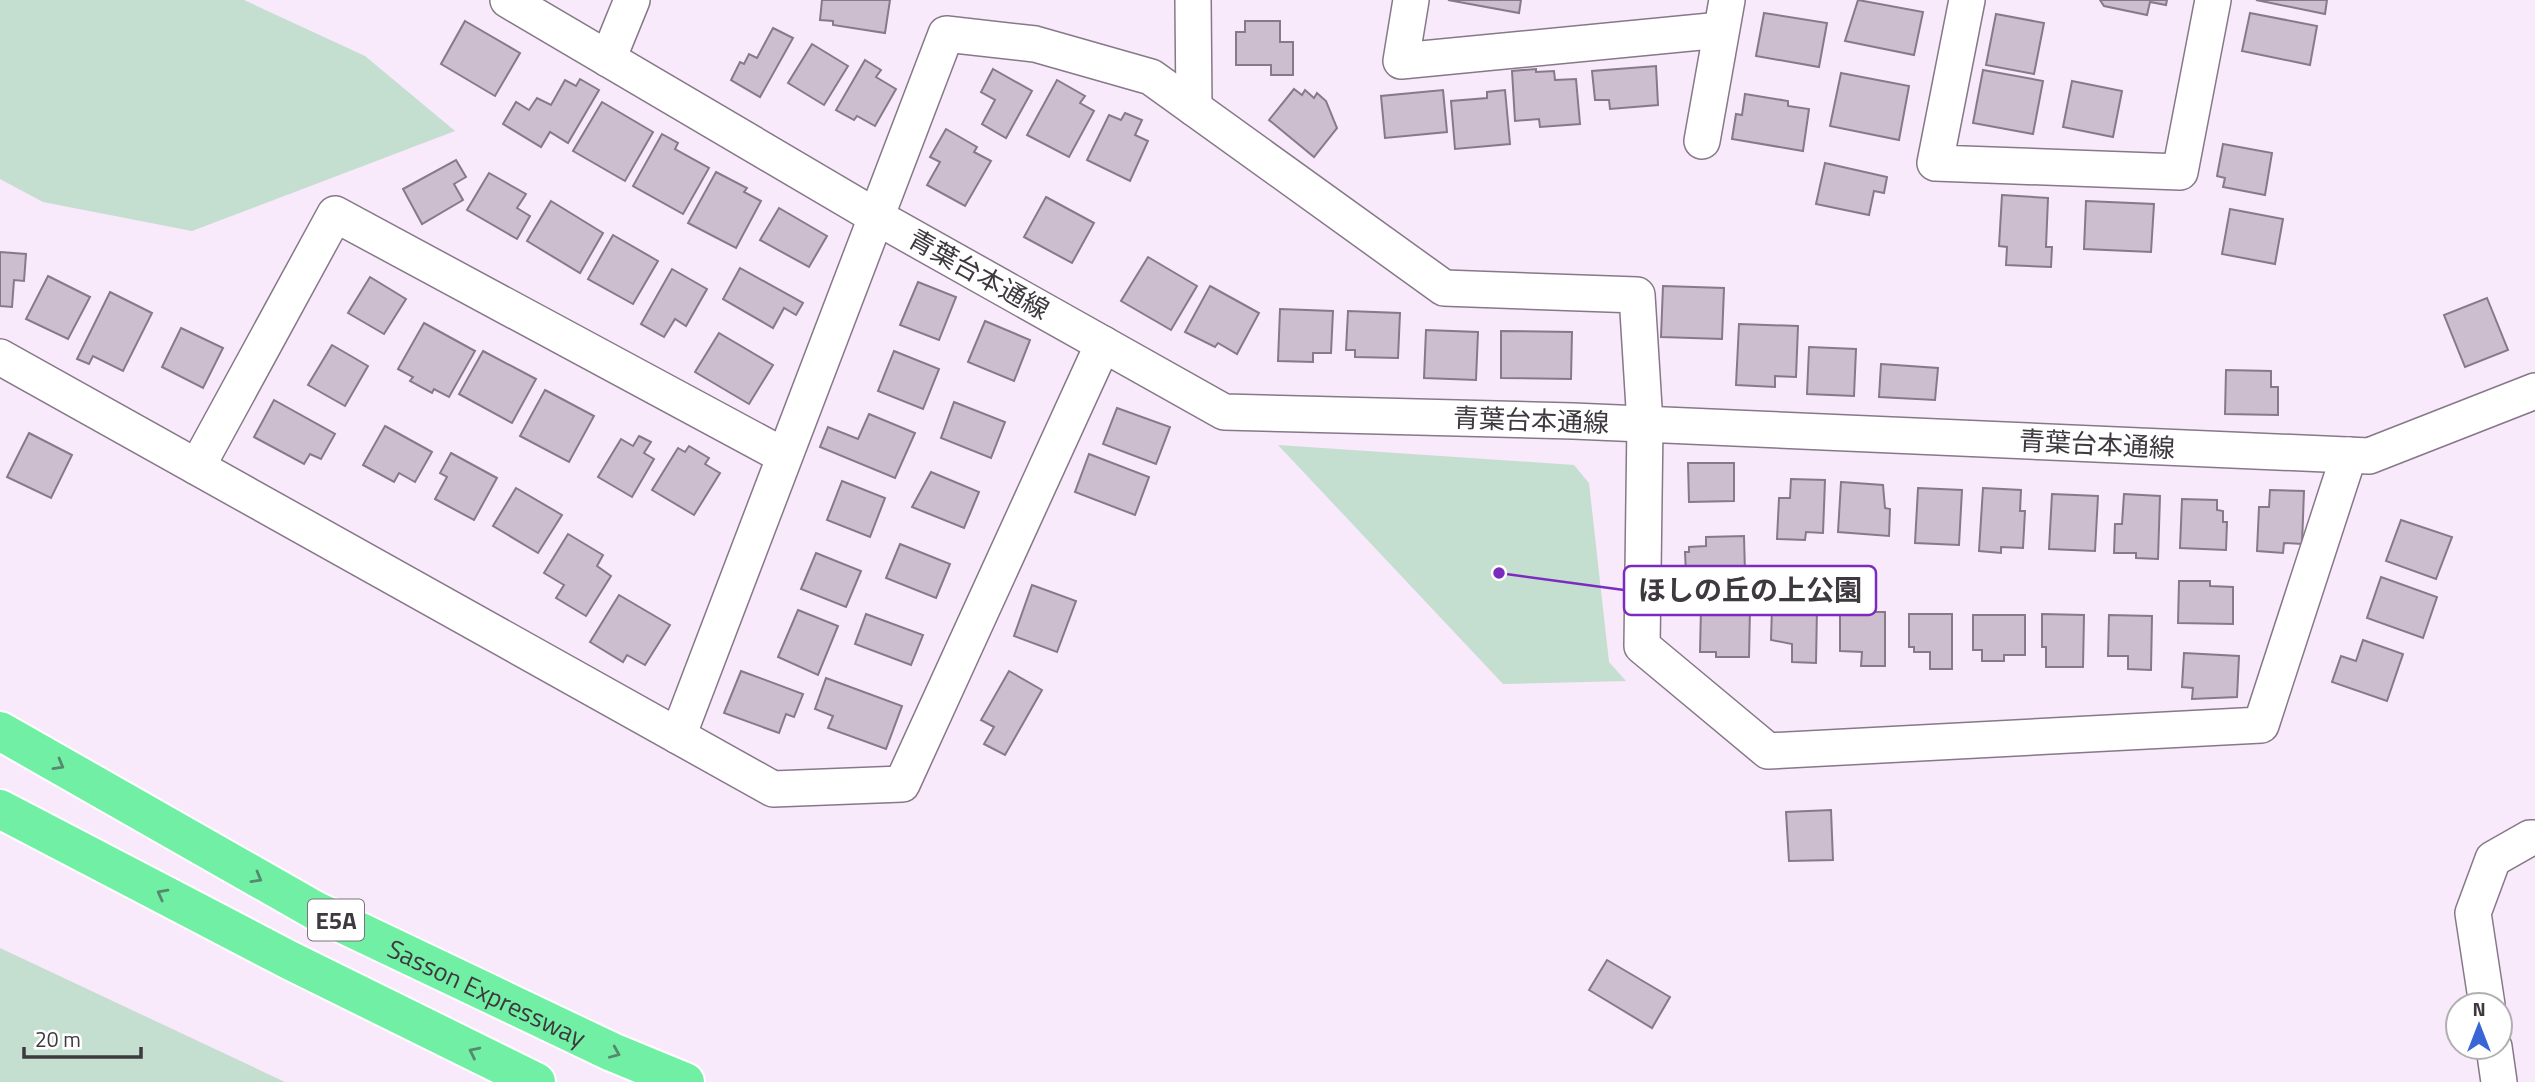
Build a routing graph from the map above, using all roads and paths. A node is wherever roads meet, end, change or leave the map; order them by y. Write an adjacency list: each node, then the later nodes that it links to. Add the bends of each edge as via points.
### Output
1 (508, 0): 8 (street, 青葉台本通線)
2 (632, 0): 8 (street)
3 (1193, 0): 9 (street)
4 (1411, 0): 7 (street, via 1401,61)
5 (1967, 0): 6 (street, via 1935,163 2180,172)
6 (2213, 0)
7 (1724, 15): 10 (street)
8 (608, 59): 11 (street, 青葉台本通線)
9 (1194, 108): 11 (street, via 1151,77 1035,44 946,34); 15 (street, via 1444,288 1637,295)
10 (1702, 141)
11 (875, 216): 12 (street, 青葉台本通線); 17 (street)
12 (1103, 344): 15 (street, 青葉台本通線, via 1224,412); 20 (street, via 902,784 774,789)
13 (0, 358): 18 (street)
14 (2535, 391): 16 (street, 青葉台本通線, via 2369,456)
15 (1645, 424): 16 (street, 青葉台本通線); 16 (street, via 1642,646 1768,751 2261,725)
16 (2349, 455)
17 (784, 456): 18 (street, via 335,214); 20 (street)
18 (197, 467): 20 (street)
19 (0, 731): 26 (highway, Sasson Expressway / E5A, one-way to 26, via 316,911)
20 (678, 736)
21 (0, 809): 25 (highway, E5A, one-way to 21)
22 (2535, 838): 23 (street, via 2493,859 2473,912)
23 (2485, 991)
24 (2496, 1061): 27 (street)
25 (536, 1082)
26 (685, 1082)
27 (2499, 1082)

